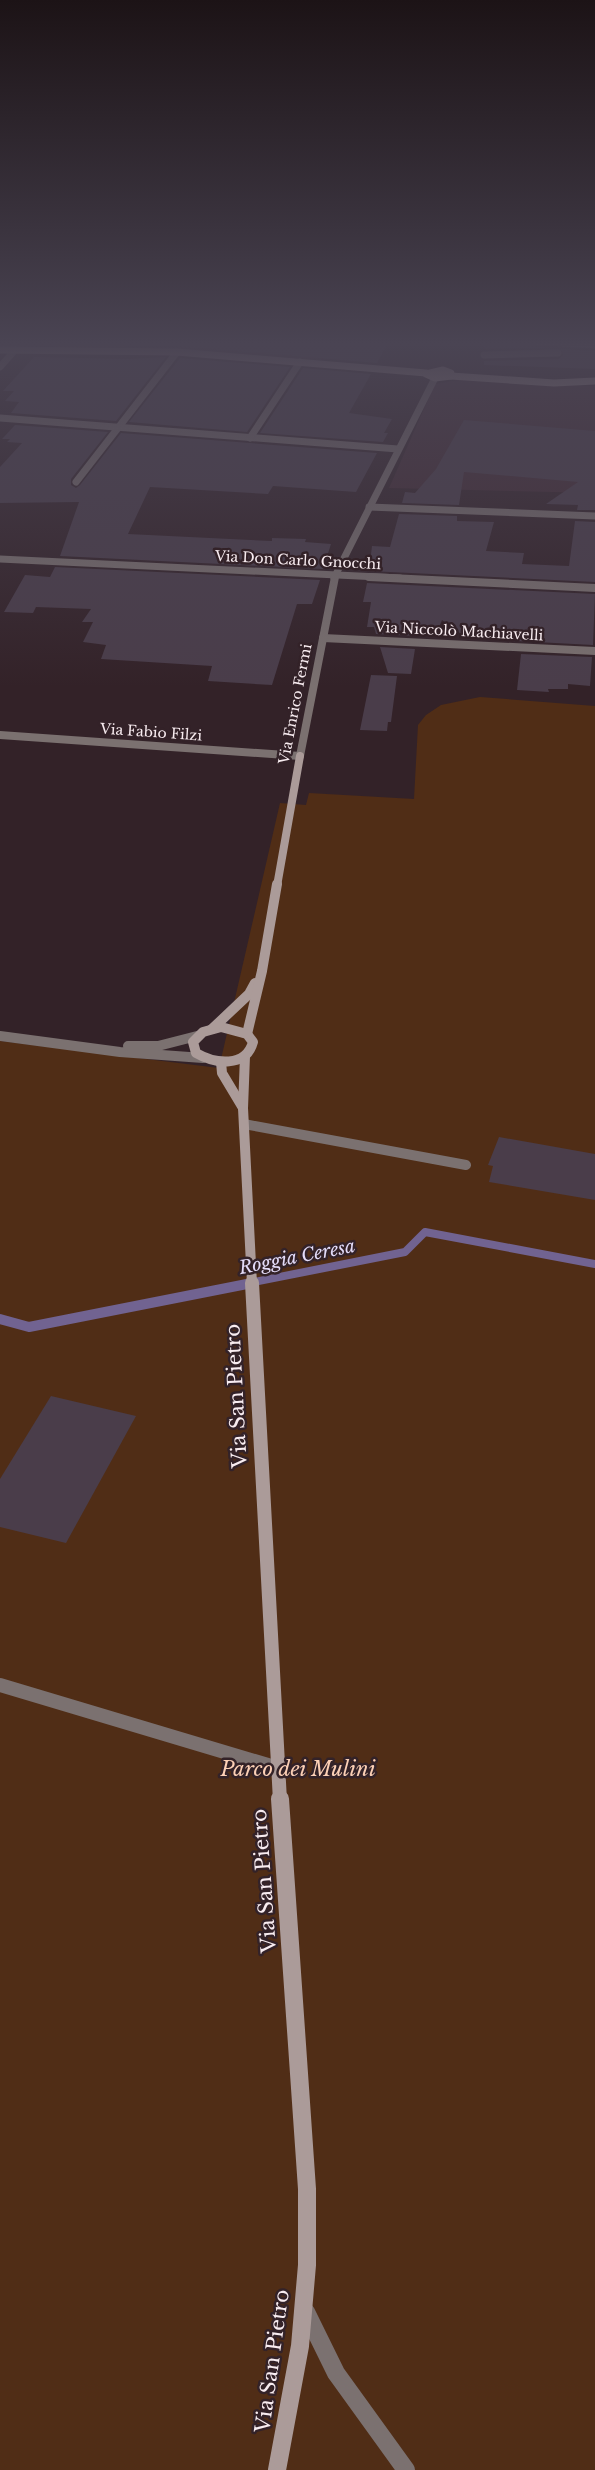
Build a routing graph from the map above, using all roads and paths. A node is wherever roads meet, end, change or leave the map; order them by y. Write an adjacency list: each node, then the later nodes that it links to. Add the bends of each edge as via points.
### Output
1 (96, 456): 3 (street)
2 (394, 456): 4 (street, Via Enrico Fermi)
3 (76, 482)
4 (369, 507): 5 (street); 7 (street, Via Enrico Fermi)
5 (595, 516)
6 (0, 559): 7 (street, Via Don Carlo Gnocchi)
7 (335, 575): 8 (street, Via Don Carlo Gnocchi); 9 (street, Via Enrico Fermi)
8 (595, 588)
9 (323, 638): 10 (street, Via Niccolò Machiavelli); 12 (street, Via Enrico Fermi)
10 (595, 651)
11 (0, 735): 12 (street, Via Fabio Filzi)
12 (300, 756): 13 (street, Via Enrico Fermi)
13 (262, 971): 14 (street, via 249,994); 15 (street, Via Enrico Fermi)
14 (212, 1029): 15 (street, via 231,1028); 17 (street)
15 (247, 1034): 19 (street, Via Enrico Fermi, via 253,1042)
16 (0, 1036): 18 (street)
17 (197, 1036): 18 (street, via 158,1046); 20 (street, via 193,1048)
18 (34, 1040): 20 (street)
19 (245, 1056): 21 (street); 22 (street, Via San Pietro)
20 (203, 1058): 21 (street)
21 (221, 1062): 22 (street, Via San Pietro, via 222,1072)
22 (243, 1108): 23 (street, Via San Pietro)
23 (244, 1124): 24 (street); 26 (street, Via San Pietro)
24 (466, 1164)
25 (0, 1685): 26 (street)
26 (278, 1767): 27 (street, Via San Pietro, via 308,2189)
27 (304, 2305): 28 (street, Via San Pietro, via 294,2387); 29 (street, via 312,2330 331,2361)
28 (277, 2470)
29 (406, 2470)

